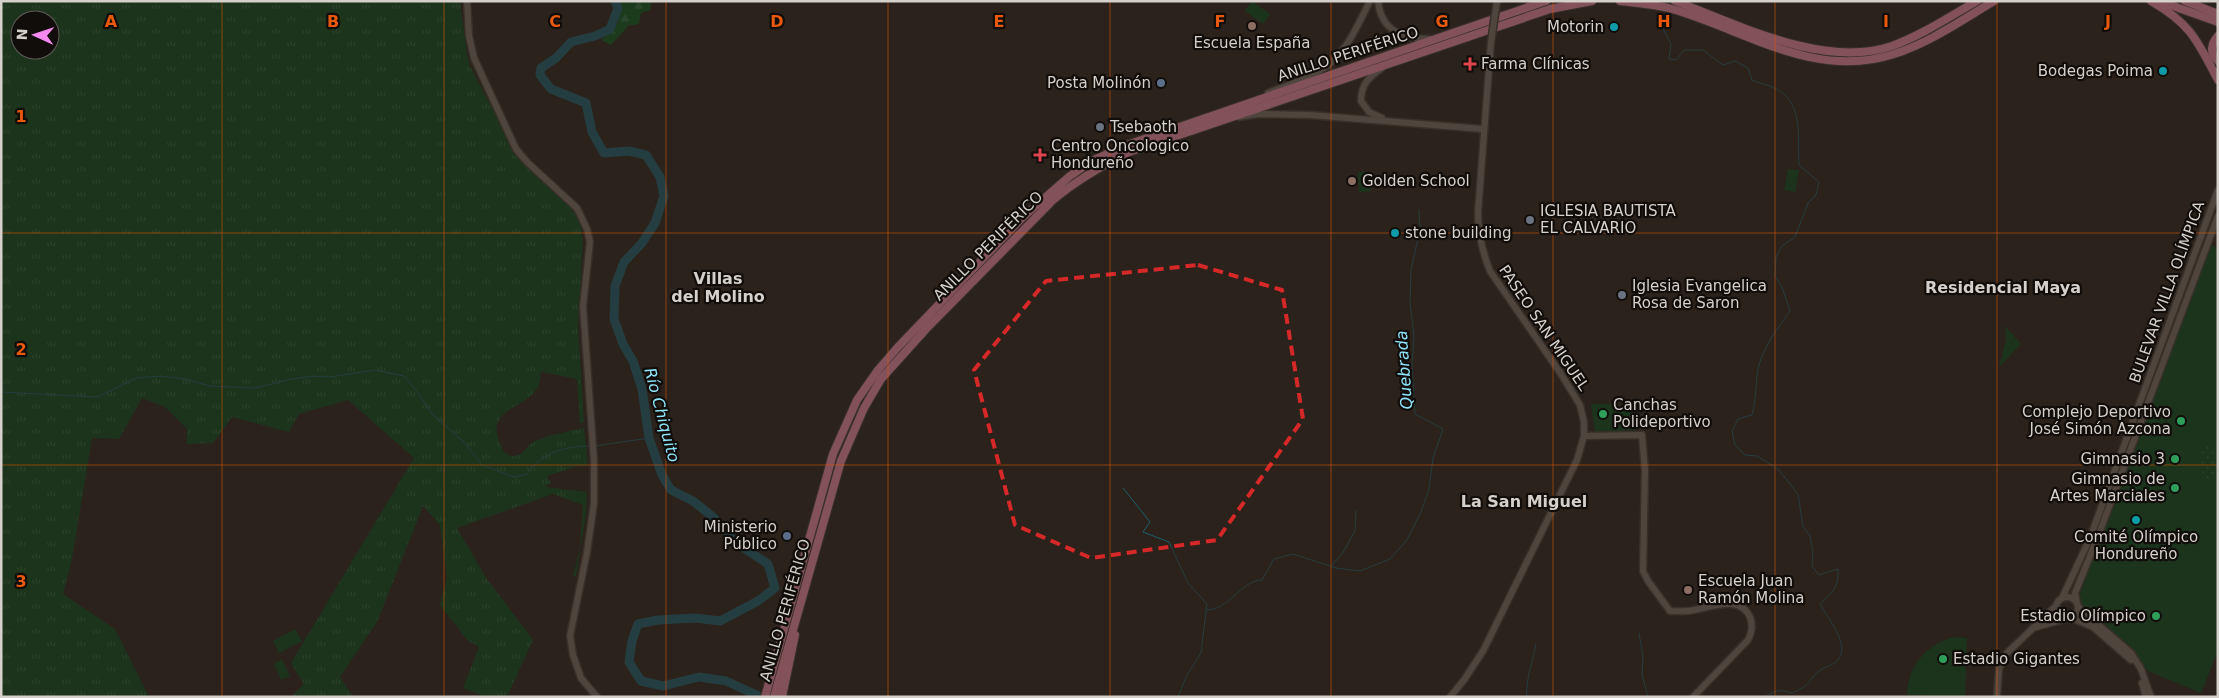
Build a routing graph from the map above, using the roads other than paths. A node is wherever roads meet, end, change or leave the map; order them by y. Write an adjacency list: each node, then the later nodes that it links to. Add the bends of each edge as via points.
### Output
1 (467, 1): 36 (main road, via 474,58 516,149 578,208 590,242 584,306 594,454 593,514 570,636 581,678)
2 (1370, 1): 21 (main road, via 1348,43 1322,70)
3 (1378, 1): 17 (main road, via 1384,22 1395,33 1416,39)
4 (1497, 1): 24 (main road, PASEO SAN MIGUEL, bridge)
5 (1546, 1): 17 (highway, ANILLO PERIFÉRICO)
6 (1592, 1): 19 (highway, ANILLO PERIFÉRICO, via 1550,9)
7 (1620, 1): 10 (highway, via 1672,10 1791,53 1837,61 1892,55)
8 (1675, 1): 9 (highway, via 1791,44 1837,52 1866,51 1912,38)
9 (1977, 1)
10 (1994, 1)
11 (2151, 1): 20 (highway, via 2187,26)
12 (2159, 1): 15 (highway)
13 (2185, 1): 14 (highway)
14 (2218, 14)
15 (2218, 22)
16 (2218, 36): 18 (highway, via 2211,48)
17 (1436, 39): 21 (highway, ANILLO PERIFÉRICO)
18 (2218, 61)
19 (1385, 66): 22 (highway, ANILLO PERIFÉRICO); 23 (main road, via 1366,80 1361,101 1369,112)
20 (2218, 80)
21 (1246, 103): 37 (highway, ANILLO PERIFÉRICO, via 1127,145 1092,161 1070,176 1023,217 878,370 857,400 833,454)
22 (1228, 118): 23 (main road, via 1258,114 1310,115); 35 (highway, ANILLO PERIFÉRICO, via 1129,152 1075,181 979,273 881,379 864,408 841,461 796,618)
23 (1396, 122): 24 (main road)
24 (1483, 129): 27 (main road, PASEO SAN MIGUEL, via 1478,226 1483,254 1490,271 1580,405)
25 (2218, 190): 29 (main road, BULEVAR VILLA OLÍMPICA, via 2090,538)
26 (2218, 216): 28 (main road, BULEVAR VILLA OLÍMPICA)
27 (1584, 436): 39 (main road, PASEO SAN MIGUEL, via 1577,460 1483,651); 40 (main road, via 1642,434 1645,471 1643,571 1670,611 1727,603 1745,610 1752,622 1748,640)
28 (2077, 588): 30 (main road, BULEVAR VILLA OLÍMPICA, via 2075,597); 33 (main road, via 2080,604)
29 (2062, 598): 30 (main road, via 2070,597); 31 (main road)
30 (2078, 605): 32 (main road, via 2077,614); 33 (main road)
31 (2056, 606): 32 (main road, via 2057,613); 34 (main road)
32 (2068, 619): 34 (main road); 42 (main road, via 2093,627 2128,656 2137,670)
33 (2092, 619): 43 (main road, via 2132,653)
34 (2035, 627): 41 (main road, via 2001,662)
35 (781, 692): 38 (highway, ANILLO PERIFÉRICO)
36 (597, 697)
37 (765, 697)
38 (774, 697)
39 (1450, 697)
40 (1693, 697)
41 (1997, 697)
42 (2146, 697)
43 (2151, 697)

